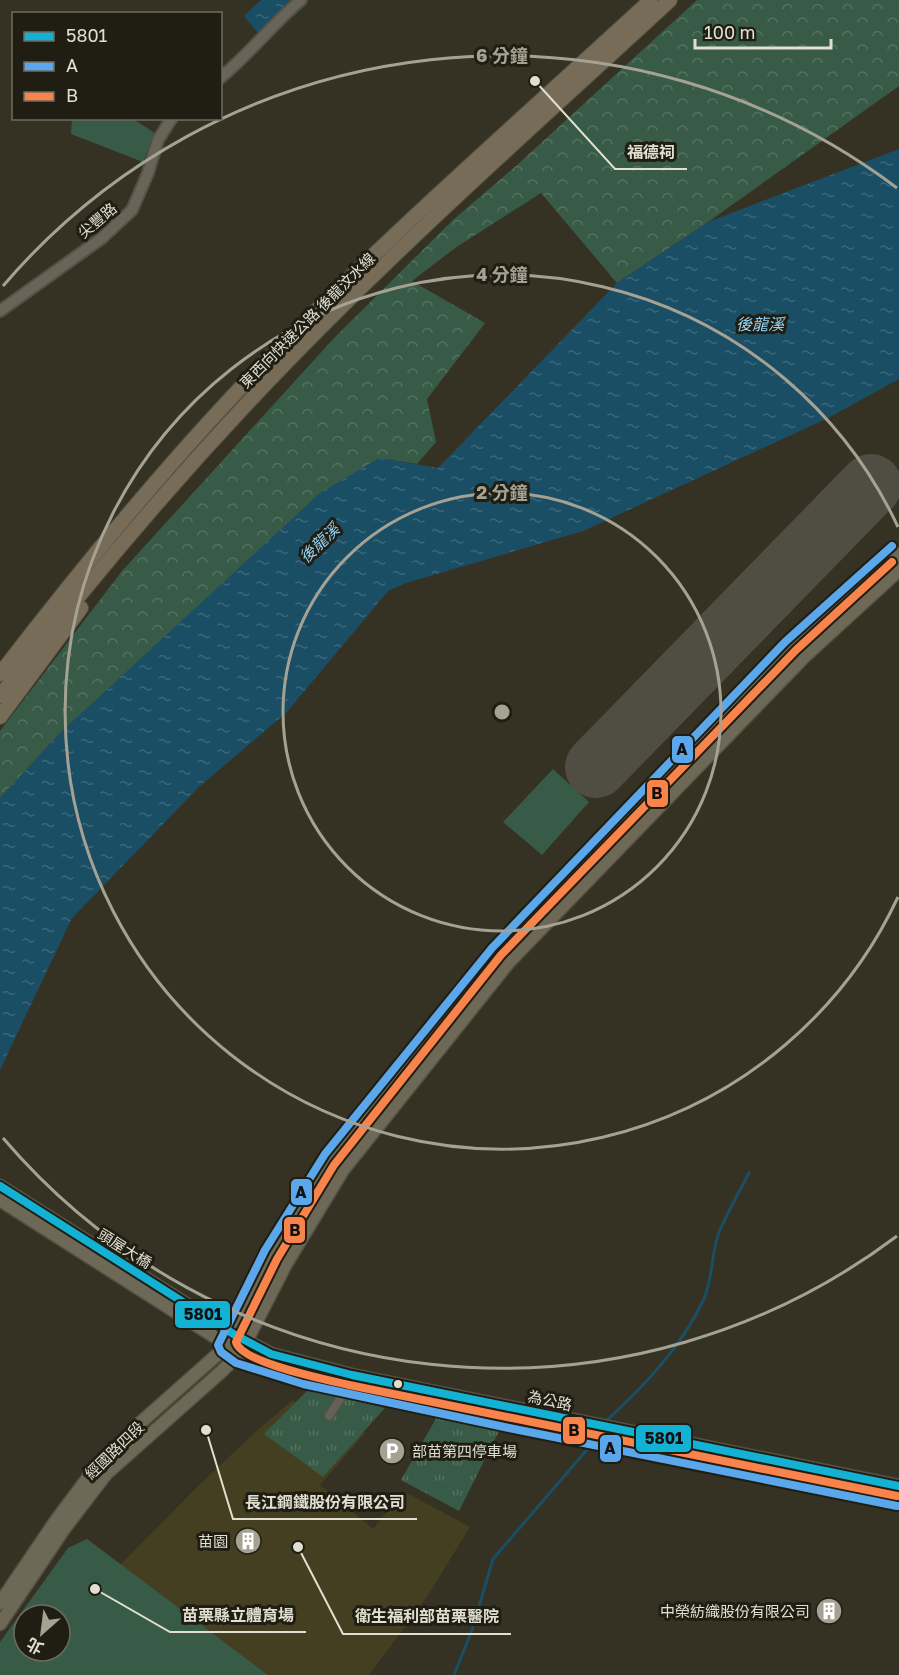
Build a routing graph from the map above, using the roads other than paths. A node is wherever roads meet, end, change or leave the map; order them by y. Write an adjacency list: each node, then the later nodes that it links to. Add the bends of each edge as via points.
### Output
1 (301, 0): 4 (street)
2 (651, 0): 10 (highway, 東西向快速公路 後龍汶水線, via 347,281 230,399)
3 (670, 0): 7 (highway, 東西向快速公路 後龍汶水線, via 358,291 242,409)
4 (222, 76)
5 (171, 120): 6 (street, 尖豐路, via 158,140 132,210 102,238)
6 (0, 311)
7 (133, 531): 13 (highway, 東西向快速公路 後龍汶水線); 14 (highway, via 109,570)
8 (899, 554): 18 (main road, via 793,649 500,955 334,1160 274,1255)
9 (899, 570): 19 (main road, 經國路四段, via 804,657 509,962 344,1170 286,1264)
10 (64, 591): 11 (highway, via 38,616); 12 (highway, 東西向快速公路 後龍汶水線)
11 (0, 664)
12 (0, 674)
13 (0, 696)
14 (0, 717)
15 (0, 1186): 17 (main road, 頭屋大橋)
16 (0, 1200): 17 (main road, 頭屋大橋)
17 (196, 1317): 18 (main road, 頭屋大橋)
18 (232, 1340): 19 (main road, 為公路); 24 (main road, 經國路四段, via 103,1460)
19 (243, 1348): 20 (main road, 為公路, via 305,1374); 24 (main road, 經國路四段, via 106,1474)
20 (351, 1380): 21 (street); 22 (main road, 為公路); 23 (main road, 為公路)
21 (329, 1416)
22 (899, 1486)
23 (899, 1496)
24 (59, 1526): 25 (main road, 經國路四段); 26 (main road, 經國路四段)
25 (0, 1604)
26 (0, 1624)

